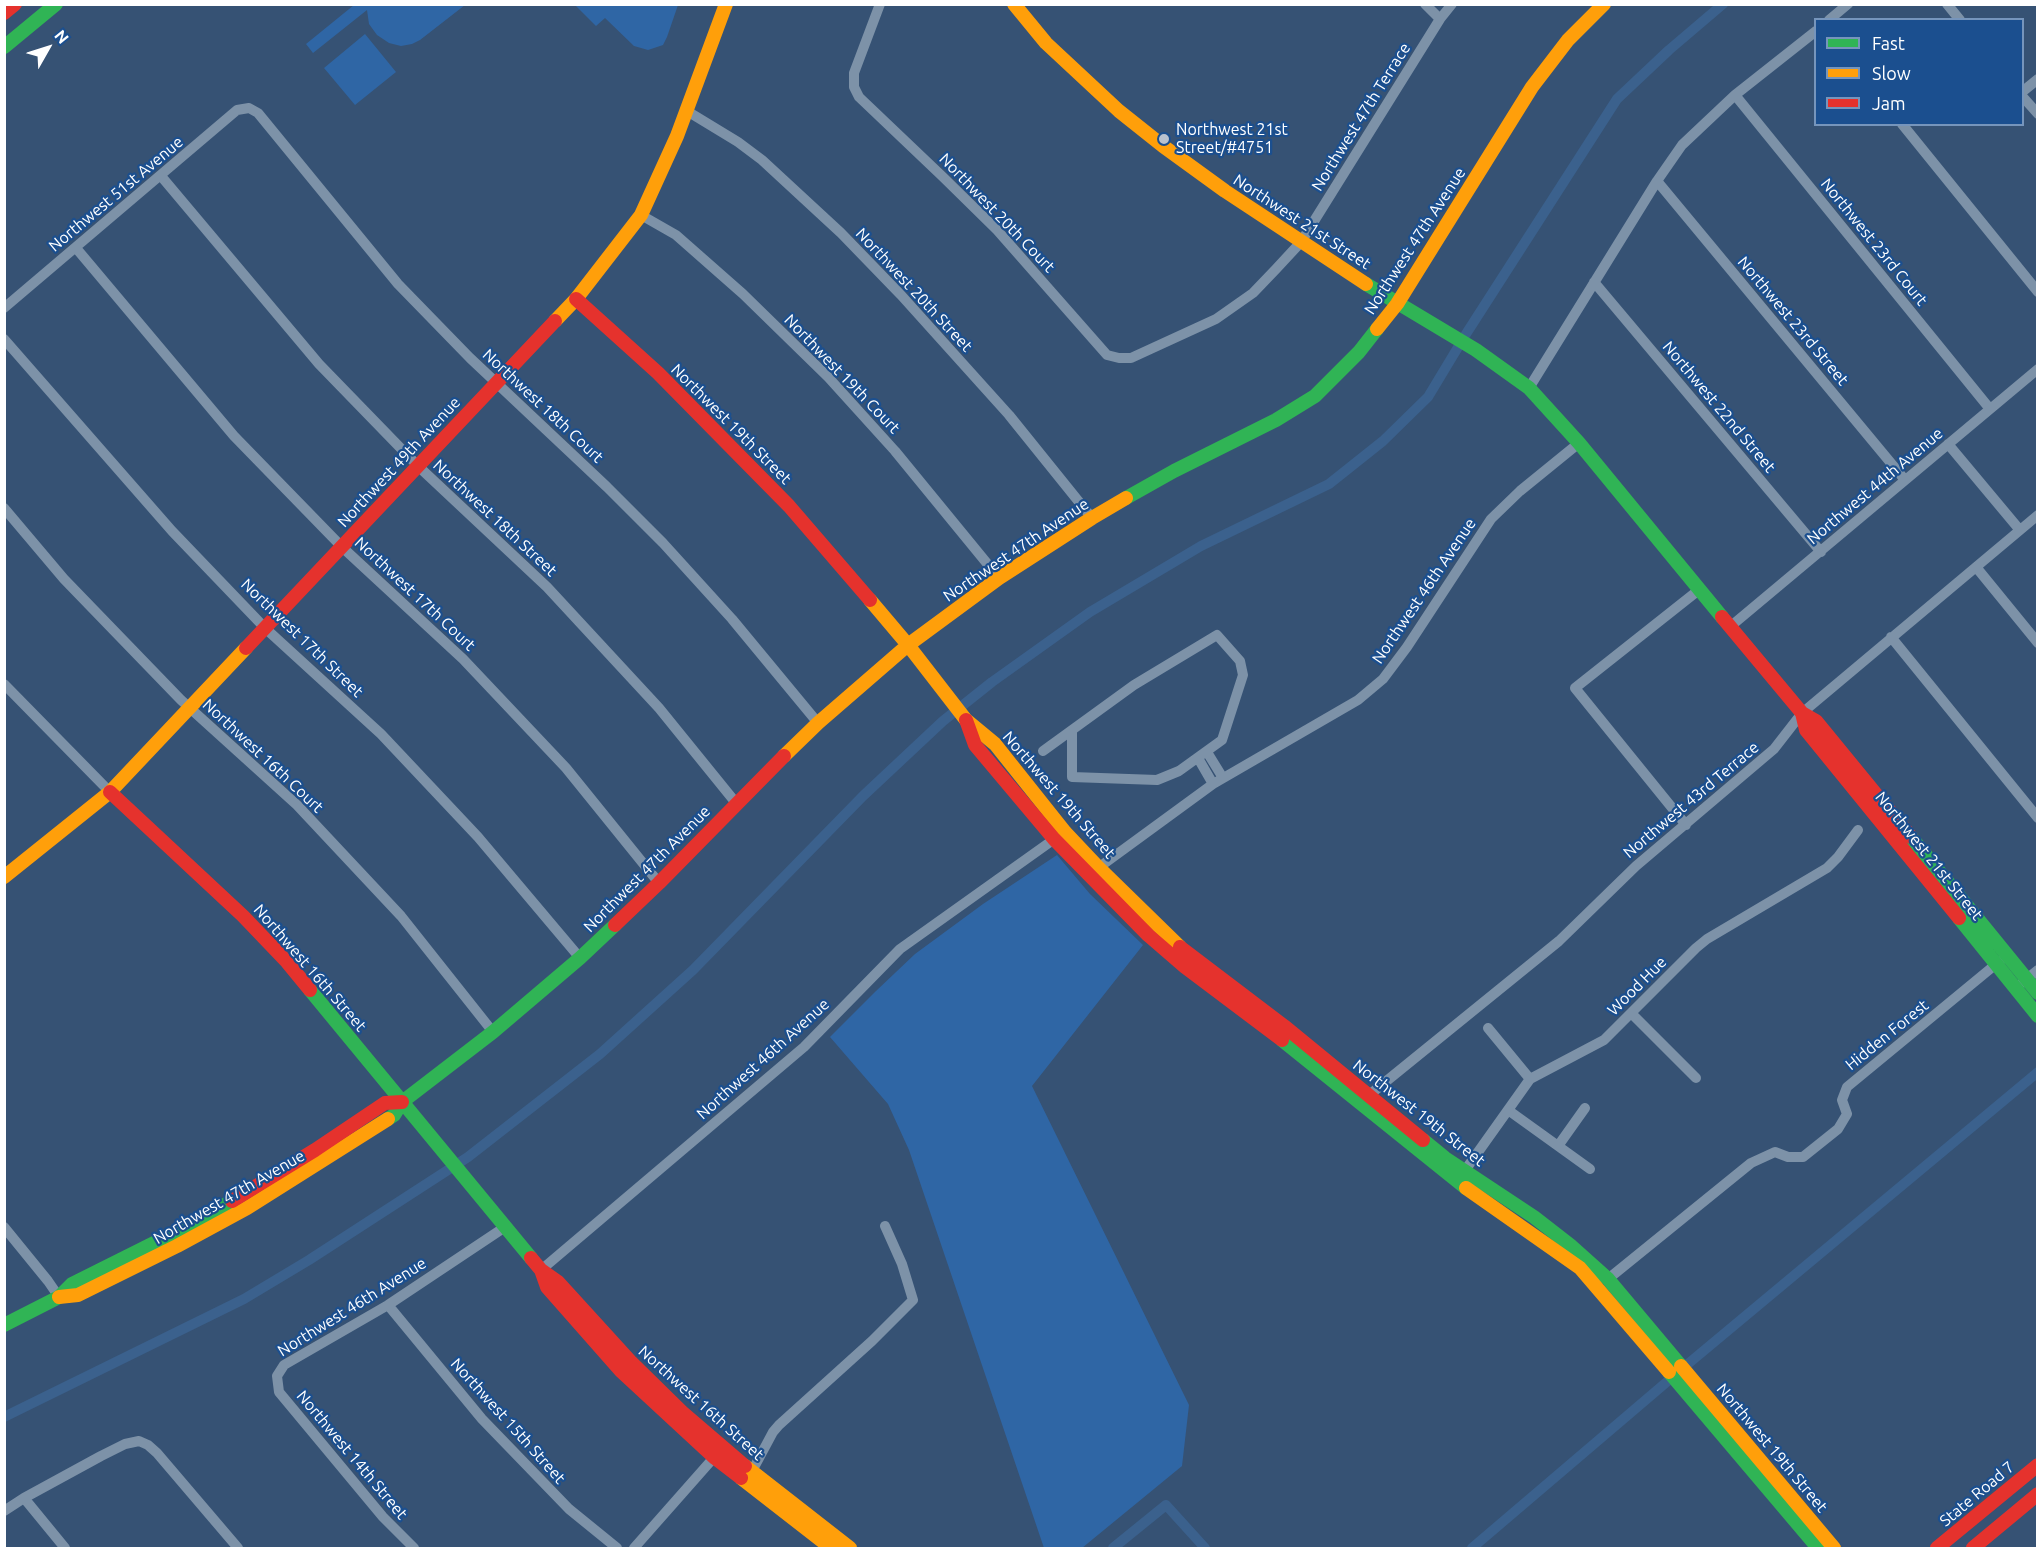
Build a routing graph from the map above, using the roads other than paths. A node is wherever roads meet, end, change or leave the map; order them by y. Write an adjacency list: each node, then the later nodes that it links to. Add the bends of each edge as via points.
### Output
1 (15, 4): 11 (main road)
2 (56, 4): 16 (main road)
3 (726, 4): 22 (main road, Northwest 49th Avenue)
4 (880, 4): 36 (street, Northwest 20th Court, via 854,73 859,97 997,230 1107,355)
5 (1014, 4): 28 (main road, Northwest 21st Street, via 1046,43 1119,111 1225,191)
6 (1425, 4): 14 (street)
7 (1452, 4): 14 (street, Northwest 47th Terrace)
8 (1604, 4): 33 (main road, Northwest 47th Avenue, via 1568,40 1532,87)
9 (1848, 4): 12 (street)
10 (1947, 4): 13 (street)
11 (4, 13)
12 (1831, 18)
13 (1958, 18)
14 (1440, 19): 28 (street, Northwest 47th Terrace)
15 (1814, 31): 19 (street)
16 (4, 47)
17 (2037, 79): 18 (street)
18 (2024, 92)
19 (1736, 95): 26 (street, via 1682,145); 40 (street, Northwest 23rd Court)
20 (2024, 97): 23 (street)
21 (249, 108): 25 (street, Northwest 51st Avenue, via 237,110); 38 (street, Northwest 18th Court, via 258,113 398,284)
22 (687, 111): 27 (main road, Northwest 49th Avenue); 47 (street, Northwest 20th Street, via 754,154 841,233 1009,414)
23 (2037, 114)
24 (1904, 126): 31 (street)
25 (160, 176): 29 (street, Northwest 51st Avenue); 43 (street, Northwest 18th Street, via 319,364)
26 (1657, 181): 30 (street); 44 (street, Northwest 23rd Street)
27 (641, 214): 32 (main road, Northwest 49th Avenue); 52 (street, Northwest 19th Court, via 676,235 828,377 895,451)
28 (1301, 242): 33 (main road, Northwest 21st Street); 36 (street, Northwest 47th Terrace, via 1253,293 1216,319 1131,358)
29 (76, 248): 34 (street, Northwest 51st Avenue); 49 (street, Northwest 17th Court, via 234,436)
30 (1594, 282): 39 (street); 50 (street, Northwest 22nd Street)
31 (2037, 292)
32 (576, 299): 38 (main road, Northwest 49th Avenue); 58 (main road, Northwest 19th Street, via 734,448)
33 (1398, 304): 39 (main road, Northwest 21st Street, via 1476,350); 47 (main road, Northwest 47th Avenue, via 1359,352 1315,396)
34 (4, 308)
35 (4, 339): 55 (street, Northwest 17th Street, via 172,531)
36 (1119, 358)
37 (2037, 369): 40 (street, Northwest 44th Avenue)
38 (496, 383): 43 (main road, Northwest 49th Avenue); 62 (street, Northwest 18th Court, via 663,543)
39 (1529, 388): 41 (main road, Northwest 21st Street)
40 (1990, 409): 42 (street, Northwest 44th Avenue)
41 (1578, 443): 53 (main road, Northwest 21st Street); 66 (street, Northwest 46th Avenue, via 1491,519 1383,679 1358,700)
42 (1948, 444): 44 (street, Northwest 44th Avenue); 48 (street)
43 (418, 466): 49 (main road, Northwest 49th Avenue); 69 (street, Northwest 18th Street, via 548,587 659,708)
44 (1905, 480): 50 (street, Northwest 44th Avenue)
45 (4, 508): 60 (street, Northwest 16th Court, via 64,579)
46 (2037, 514): 48 (street, Northwest 43rd Terrace)
47 (1092, 518): 52 (main road, Northwest 47th Avenue)
48 (2019, 529): 51 (street, Northwest 43rd Terrace)
49 (342, 547): 55 (main road, Northwest 49th Avenue); 76 (street, Northwest 17th Court, via 464,659 566,768)
50 (1821, 552): 54 (street, Northwest 44th Avenue)
51 (1976, 567): 56 (street, Northwest 43rd Terrace); 57 (street)
52 (999, 578): 58 (main road, Northwest 47th Avenue)
53 (1700, 589): 54 (main road, Northwest 21st Street); 71 (street, via 1575,688)
54 (1731, 626): 61 (main road, Northwest 21st Street)
55 (265, 628): 60 (main road, Northwest 49th Avenue); 78 (street, Northwest 17th Street, via 381,734 478,837)
56 (1891, 637): 61 (street, Northwest 43rd Terrace); 70 (street)
57 (2037, 643)
58 (908, 645): 62 (main road, Northwest 47th Avenue); 73 (main road, Northwest 19th Street, via 966,720 995,744)
59 (4, 684): 68 (street, Northwest 16th Street)
60 (188, 708): 68 (main road, Northwest 49th Avenue); 87 (street, Northwest 16th Court, via 297,805 401,916)
61 (1802, 713): 71 (street, Northwest 43rd Terrace, via 1774,749); 77 (main road, Northwest 21st Street, via 1816,721); 79 (main road, Northwest 21st Street, via 1806,730)
62 (818, 723): 69 (main road, Northwest 47th Avenue)
63 (1072, 731): 64 (street); 65 (street, via 1072,777 1157,780); 65 (street, via 1134,685 1217,635 1240,661 1243,675 1222,740)
64 (1042, 751)
65 (1202, 755): 66 (street); 67 (street)
66 (1223, 778): 67 (street, Northwest 46th Avenue)
67 (1213, 784): 74 (street, Northwest 46th Avenue)
68 (110, 792): 75 (main road, Northwest 49th Avenue); 91 (main road, Northwest 16th Street, via 268,941)
69 (736, 803): 76 (main road, Northwest 47th Avenue)
70 (2037, 818)
71 (1686, 825): 90 (street, Northwest 43rd Terrace, via 1636,866 1559,941)
72 (1858, 830): 84 (street, Wood Hue, via 1827,868 1707,939)
73 (1060, 835): 74 (main road, Northwest 19th Street); 100 (street, Northwest 46th Avenue, via 900,949 804,1047)
74 (1094, 871): 90 (main road, Northwest 19th Street, via 1148,935 1284,1026)
75 (5, 875)
76 (659, 883): 78 (main road, Northwest 47th Avenue)
77 (2007, 956): 79 (street, Hidden Forest); 81 (main road, Northwest 21st Street)
78 (580, 958): 87 (main road, Northwest 47th Avenue)
79 (1996, 965): 82 (main road, Northwest 21st Street); 101 (street, Hidden Forest, via 1846,1087 1842,1100 1847,1114 1838,1129 1803,1157 1775,1152 1751,1163)
80 (2037, 970): 81 (street)
81 (2026, 979): 82 (street); 83 (main road, Northwest 21st Street)
82 (2015, 988): 85 (main road, Northwest 21st Street)
83 (2037, 993)
84 (1631, 1012): 88 (street); 89 (street, Wood Hue, via 1604,1040)
85 (2037, 1016)
86 (1488, 1028): 89 (street)
87 (493, 1032): 91 (main road, Northwest 47th Avenue)
88 (1696, 1078)
89 (1530, 1079): 93 (street, Wood Hue)
90 (1364, 1101): 96 (main road, Northwest 19th Street)
91 (402, 1102): 99 (main road, Northwest 16th Street); 102 (main road, Northwest 47th Avenue, via 394,1115 319,1156 247,1208 123,1266 78,1295)
92 (1586, 1108): 94 (street)
93 (1508, 1110): 94 (street); 96 (street, Wood Hue)
94 (1558, 1146): 95 (street)
95 (1590, 1168)
96 (1461, 1177): 101 (main road, Northwest 19th Street, via 1534,1217); 105 (main road, Northwest 19th Street, via 1580,1268)
97 (885, 1226): 110 (street, via 913,1300 779,1425)
98 (4, 1227): 102 (street)
99 (505, 1227): 100 (main road, Northwest 16th Street); 103 (street, Northwest 46th Avenue)
100 (541, 1270): 108 (main road, Northwest 16th Street, via 558,1282)
101 (1608, 1279): 105 (main road, Northwest 19th Street)
102 (58, 1297): 104 (main road, Northwest 47th Avenue)
103 (388, 1305): 106 (street, Northwest 46th Avenue, via 284,1365); 117 (street, Northwest 15th Street, via 482,1419 569,1509)
104 (4, 1324)
105 (1664, 1356): 107 (main road, Northwest 19th Street)
106 (277, 1376): 116 (street, Northwest 14th Street, via 279,1392)
107 (1692, 1388): 121 (main road, Northwest 19th Street); 122 (main road, Northwest 19th Street)
108 (718, 1453): 110 (main road, Northwest 16th Street); 118 (street)
109 (2037, 1465): 123 (main road, State Road 7)
110 (749, 1477): 119 (main road, Northwest 16th Street); 120 (main road, Northwest 16th Street)
111 (2037, 1494): 124 (main road)
112 (24, 1498): 113 (street); 114 (street); 115 (street, via 125,1444 139,1442 157,1453)
113 (4, 1511)
114 (64, 1548)
115 (238, 1548)
116 (414, 1548)
117 (617, 1548)
118 (634, 1548)
119 (831, 1548)
120 (850, 1548)
121 (1818, 1548)
122 (1834, 1548)
123 (1937, 1548)
124 (1973, 1548)

